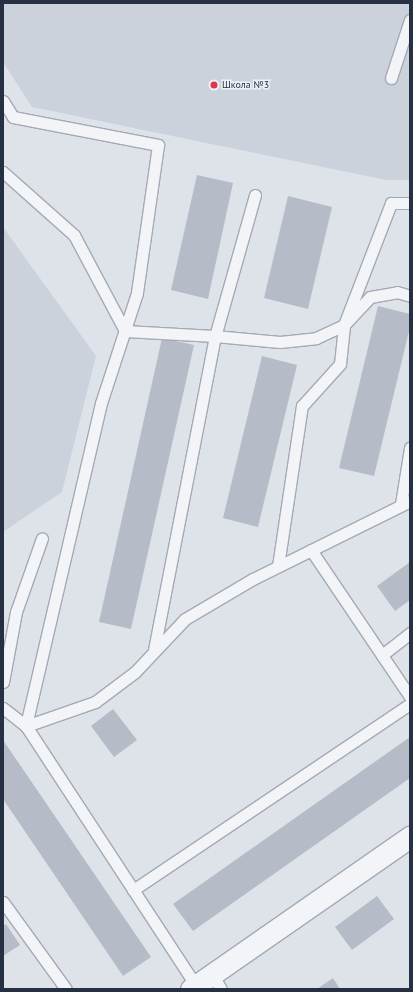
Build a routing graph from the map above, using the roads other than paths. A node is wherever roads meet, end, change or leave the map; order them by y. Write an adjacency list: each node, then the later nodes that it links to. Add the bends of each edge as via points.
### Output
1 (410, 20): 2 (lane)
2 (392, 78)
3 (3, 101): 9 (lane, via 13,117 158,145 137,293)
4 (3, 172): 9 (lane, via 74,235)
5 (255, 195): 10 (lane)
6 (410, 203): 8 (lane, via 391,203)
7 (410, 296): 8 (lane, via 397,292 370,297)
8 (344, 325): 10 (lane, via 316,338 280,342); 15 (lane, via 340,364 302,406)
9 (125, 330): 10 (lane); 23 (lane, via 101,403)
10 (215, 336): 17 (lane)
11 (410, 448): 12 (lane)
12 (406, 503): 14 (lane)
13 (42, 538): 19 (lane, via 16,612)
14 (311, 550): 15 (lane); 18 (lane)
15 (278, 566): 17 (lane, via 185,619)
16 (410, 633): 18 (lane)
17 (154, 648): 23 (lane, via 135,672 95,702)
18 (382, 655): 20 (lane)
19 (3, 682)
20 (410, 697)
21 (410, 704): 25 (lane)
22 (3, 708): 23 (lane)
23 (26, 726): 25 (lane)
24 (410, 837): 27 (street)
25 (133, 890): 27 (lane)
26 (3, 902): 28 (lane)
27 (205, 985)
28 (66, 989)

